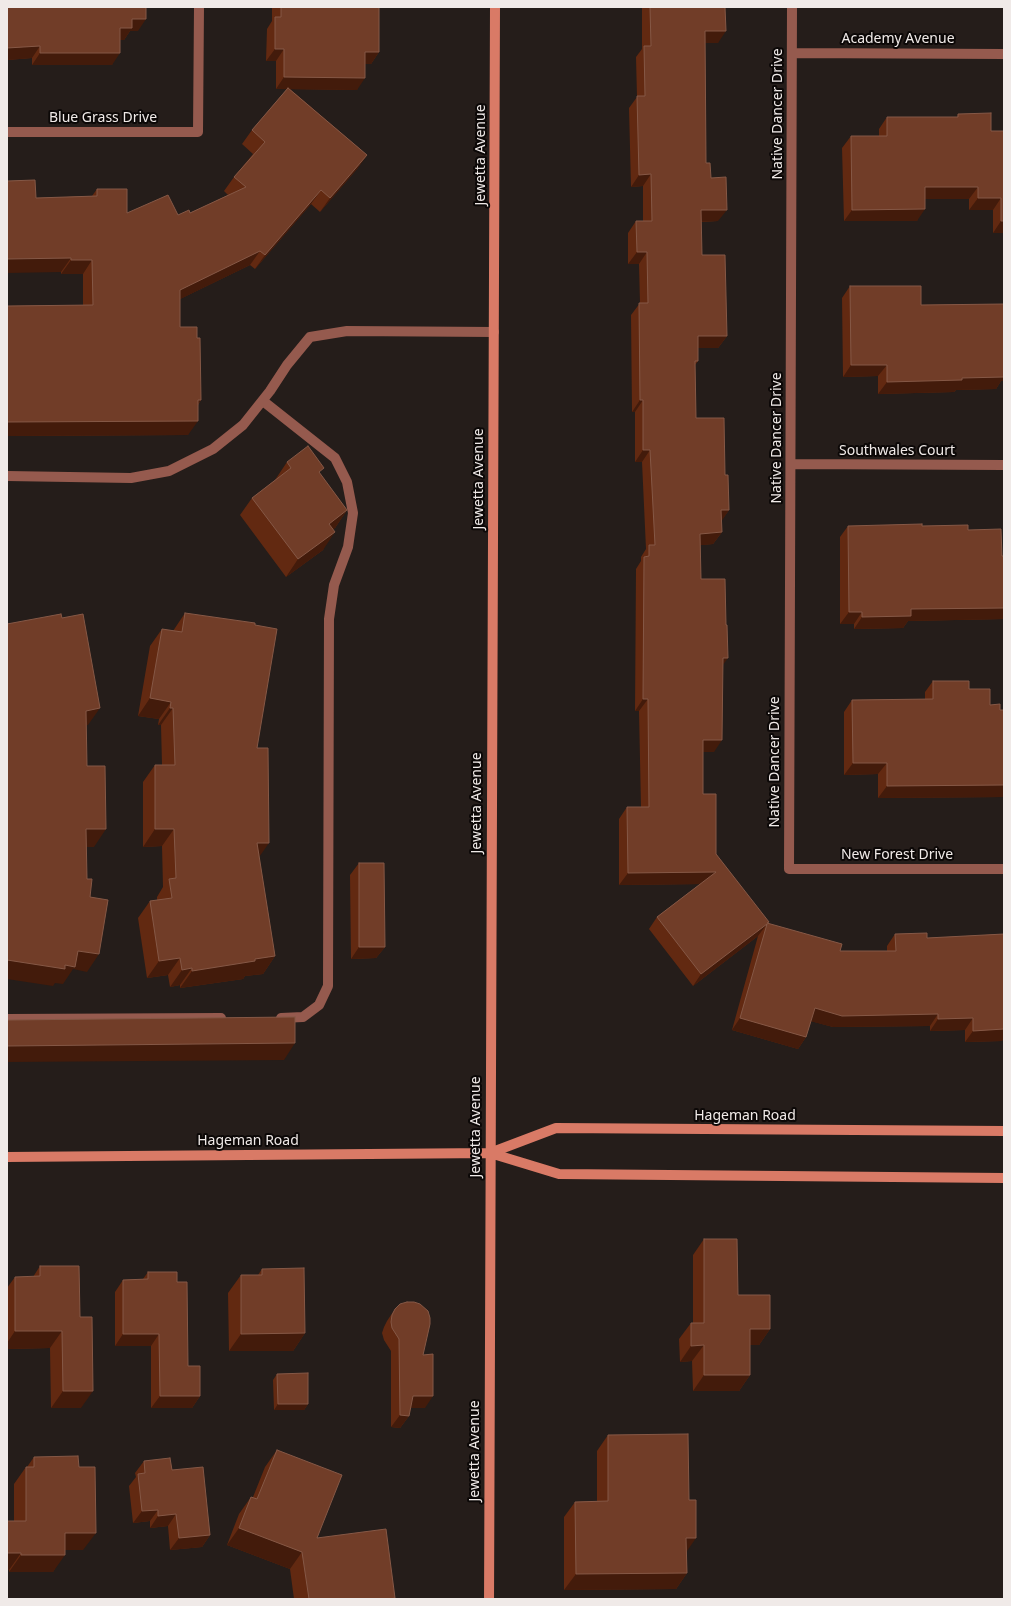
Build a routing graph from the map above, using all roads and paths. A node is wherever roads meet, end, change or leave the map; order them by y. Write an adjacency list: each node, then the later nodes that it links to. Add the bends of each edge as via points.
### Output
1 (199, 7): 6 (street, Blue Grass Drive, via 198,132)
2 (495, 7): 7 (street, Jewetta Avenue)
3 (792, 7): 4 (street, Native Dancer Drive)
4 (792, 53): 5 (street, Academy Avenue); 9 (street, Native Dancer Drive)
5 (1004, 54)
6 (7, 132)
7 (494, 332): 8 (street, via 347,331 310,337); 18 (street, Jewetta Avenue)
8 (263, 400): 11 (street, via 243,425 213,449 169,471 131,478); 15 (street, via 335,458 347,482 353,513 348,547 334,584 329,619 328,986 319,1005 303,1017)
9 (791, 464): 10 (street, Southwales Court); 12 (street, Native Dancer Drive)
10 (1004, 465)
11 (7, 476)
12 (789, 869): 13 (street, New Forest Drive)
13 (1004, 870)
14 (233, 1018): 16 (street)
15 (272, 1018)
16 (7, 1019)
17 (1004, 1132): 18 (street, Hageman Road, via 556,1128)
18 (490, 1153): 19 (street, Hageman Road); 20 (street, Hageman Road, via 559,1174); 21 (street, Jewetta Avenue)
19 (7, 1157)
20 (1004, 1178)
21 (489, 1599)

